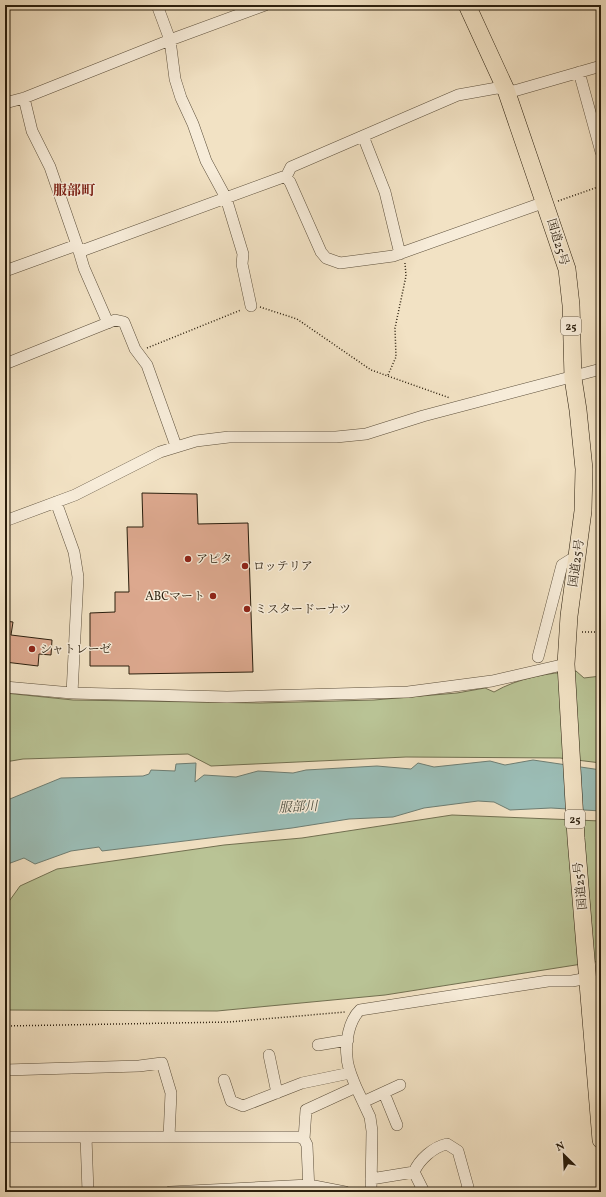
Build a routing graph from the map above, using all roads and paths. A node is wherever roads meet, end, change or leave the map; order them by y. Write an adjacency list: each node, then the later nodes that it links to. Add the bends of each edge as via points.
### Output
1 (157, 5): 4 (street)
2 (265, 5): 4 (street)
3 (467, 5): 7 (highway, 国道25号 / 25)
4 (170, 40): 8 (street); 14 (street, via 174,79 206,161)
5 (601, 66): 6 (street)
6 (579, 72): 7 (street); 11 (street)
7 (506, 90): 10 (street, via 497,88 458,95); 15 (highway, 国道25号 / 25)
8 (24, 98): 9 (street); 16 (street, via 32,131 50,167)
9 (5, 103)
10 (363, 136): 12 (street, via 291,167); 17 (street, via 385,192)
11 (601, 152)
12 (286, 177): 14 (street); 17 (street, via 316,245 326,258 349,263)
13 (601, 186): 15 (path)
14 (226, 198): 16 (street, via 84,250); 19 (street, via 243,254 242,264)
15 (546, 203): 17 (street); 25 (highway, 国道25号 / 25, via 567,269 571,305)
16 (78, 248): 18 (street, via 74,246); 20 (street)
17 (400, 254): 24 (path, via 407,270 395,328 396,357)
18 (5, 271)
19 (251, 306): 21 (path, via 146,349); 24 (path, via 255,305 297,319 366,367)
20 (108, 323): 21 (street, via 115,320 124,322); 22 (street)
21 (135, 349): 27 (street, via 147,365)
22 (5, 364)
23 (601, 369): 25 (street)
24 (388, 376): 26 (path, via 459,401)
25 (573, 378): 26 (street); 30 (highway, 国道25号 / 25, via 584,469 583,511)
26 (462, 406): 27 (street, via 381,430 350,436 229,437)
27 (176, 446): 28 (street)
28 (56, 502): 29 (street); 36 (street, via 74,552 78,577)
29 (5, 521)
30 (577, 559): 31 (highway, 国道25号 / 25); 33 (street, via 562,565)
31 (568, 632): 32 (path); 34 (highway, 国道25号 / 25)
32 (601, 632)
33 (538, 658)
34 (566, 664): 36 (street, via 492,681 408,692 227,697); 37 (highway, 国道25号 / 25)
35 (5, 687): 36 (street)
36 (72, 693)
37 (587, 975): 38 (street, via 572,981 548,981 360,1010); 56 (highway, 国道25号 / 25)
38 (355, 1014): 39 (path, via 351,1012 221,1022); 40 (street)
39 (5, 1026)
40 (348, 1040): 41 (street); 44 (street, via 346,1056)
41 (318, 1045)
42 (269, 1055): 48 (street)
43 (5, 1070): 54 (street, via 162,1063 171,1093)
44 (350, 1073): 47 (street); 48 (street, via 302,1083)
45 (224, 1080): 48 (street, via 231,1101 243,1106)
46 (400, 1086): 49 (street)
47 (356, 1087): 50 (street); 55 (street, via 306,1110)
48 (277, 1093)
49 (384, 1093): 50 (street); 51 (street)
50 (364, 1102): 58 (street, via 372,1131)
51 (396, 1125)
52 (5, 1137): 53 (street)
53 (86, 1137): 54 (street); 60 (street)
54 (169, 1137): 55 (street)
55 (304, 1139): 59 (street, via 307,1145)
56 (601, 1140)
57 (414, 1172): 58 (street); 64 (street); 65 (street, via 416,1166 437,1146 447,1144 458,1151 468,1187)
58 (371, 1179): 63 (street)
59 (309, 1189): 61 (street); 62 (street)
60 (88, 1192)
61 (170, 1192)
62 (345, 1192)
63 (371, 1192)
64 (424, 1192)
65 (465, 1192)

